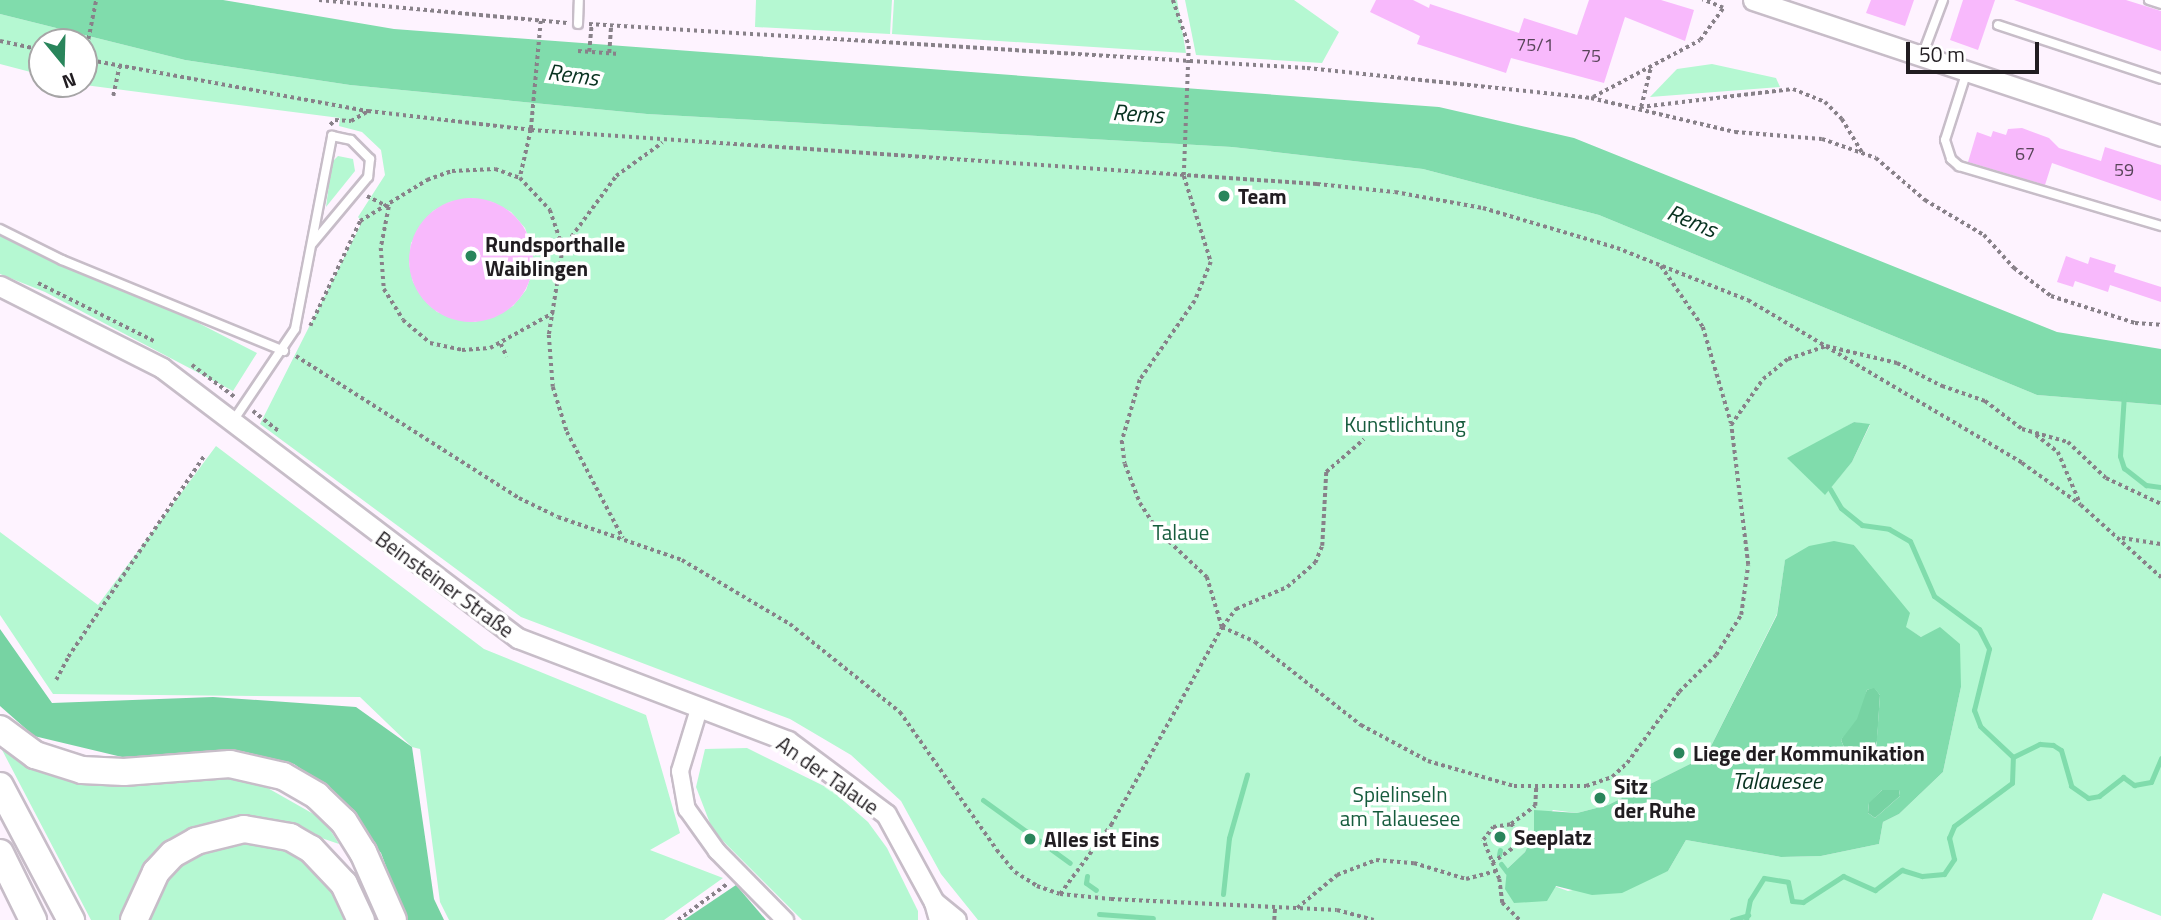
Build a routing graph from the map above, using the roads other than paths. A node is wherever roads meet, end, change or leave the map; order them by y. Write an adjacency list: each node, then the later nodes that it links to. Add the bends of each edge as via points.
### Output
1 (579, 0): 6 (lane)
2 (1753, 0): 8 (street)
3 (1943, 0): 8 (lane)
4 (2149, 0): 5 (lane)
5 (2161, 4)
6 (578, 24)
7 (1998, 25): 10 (lane)
8 (1922, 56): 9 (street)
9 (1967, 71): 11 (street); 12 (lane, via 1945,140 1951,159 1959,166)
10 (2161, 79)
11 (2161, 136)
12 (2161, 226)
13 (0, 229): 16 (lane, via 62,260)
14 (312, 244): 14 (lane, via 368,177 370,159 351,140 332,136); 16 (lane, via 295,329)
15 (0, 286): 17 (street, Beinsteiner Straße, via 162,368)
16 (284, 351): 17 (lane)
17 (233, 421): 18 (street, Beinsteiner Straße, via 518,638)
18 (699, 709): 22 (street, An der Talaue, via 788,741 886,814); 28 (street, via 680,771 687,809 706,838)
19 (0, 729): 27 (highway, via 35,755 82,770 124,772 230,764 284,776 317,796 344,822)
20 (0, 786): 24 (highway)
21 (0, 853): 23 (highway)
22 (937, 911): 29 (street)
23 (33, 920)
24 (71, 920)
25 (134, 920): 26 (highway, via 156,872 173,855 195,841 244,829 290,837 311,849 344,884)
26 (361, 920)
27 (394, 920)
28 (785, 920)
29 (956, 920)

